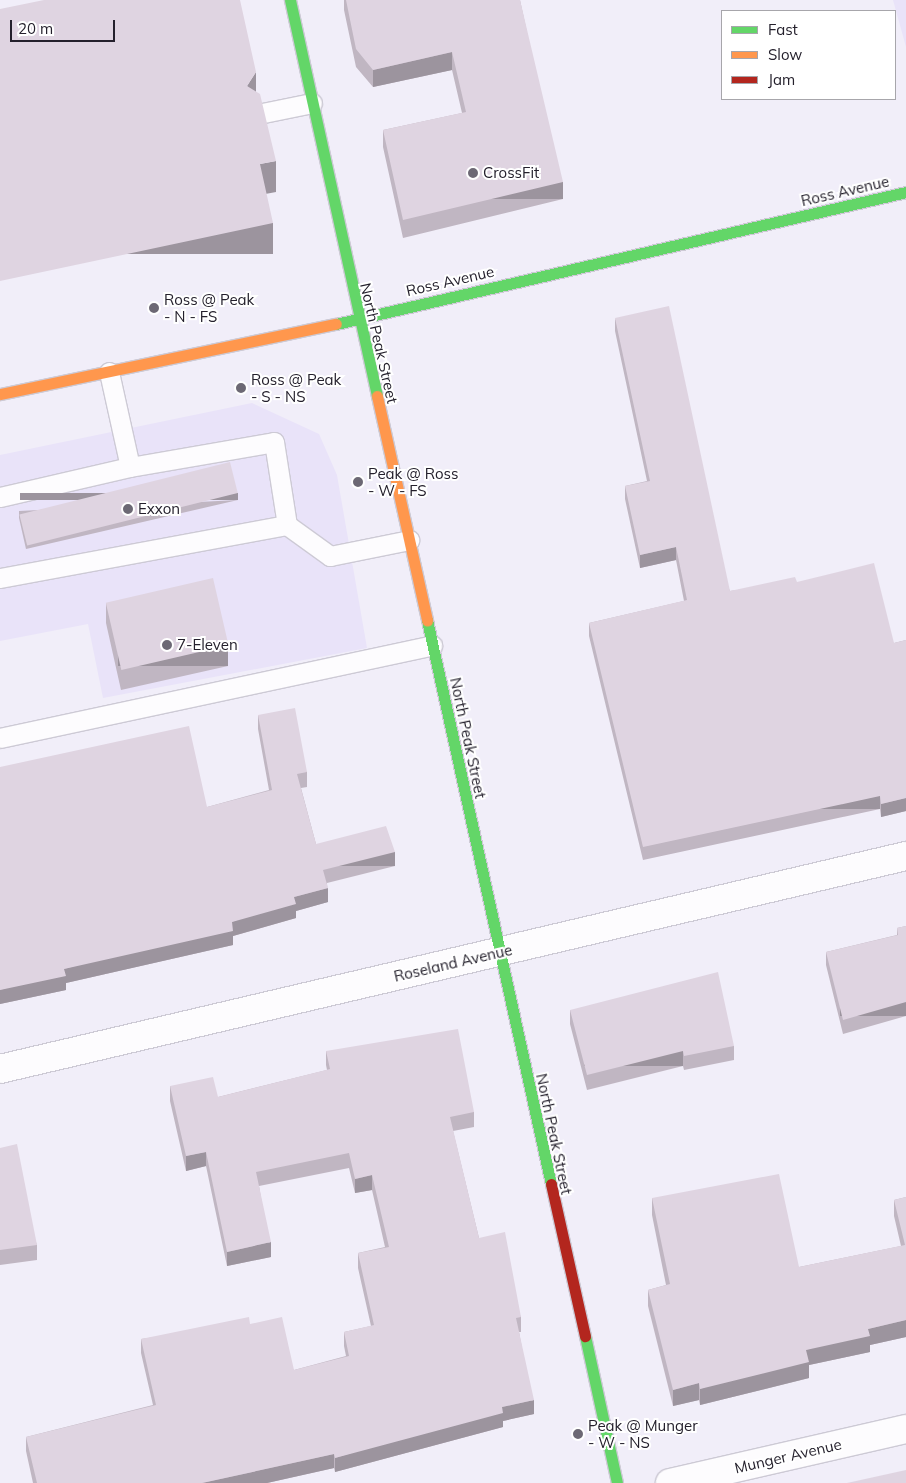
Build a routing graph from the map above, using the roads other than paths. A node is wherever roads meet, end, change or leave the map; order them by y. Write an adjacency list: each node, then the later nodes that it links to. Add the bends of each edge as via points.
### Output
1 (290, 0): 2 (main road, North Peak Street)
2 (312, 103): 3 (lane); 5 (main road, North Peak Street)
3 (258, 114)
4 (906, 192): 5 (main road, Ross Avenue)
5 (358, 318): 6 (main road, Ross Avenue); 11 (main road, North Peak Street)
6 (109, 372): 7 (main road, Ross Avenue); 8 (lane)
7 (0, 394)
8 (130, 467): 9 (lane); 10 (lane, via 274,442)
9 (0, 497)
10 (287, 525): 11 (lane, via 330,556); 12 (lane)
11 (409, 540): 13 (main road, North Peak Street)
12 (0, 578)
13 (432, 645): 14 (lane); 16 (main road, North Peak Street)
14 (0, 738)
15 (906, 856): 16 (street, Roseland Avenue)
16 (499, 952): 17 (street, Roseland Avenue); 19 (main road, North Peak Street)
17 (0, 1069)
18 (906, 1429): 20 (street, Munger Avenue)
19 (616, 1483)
20 (670, 1483)

